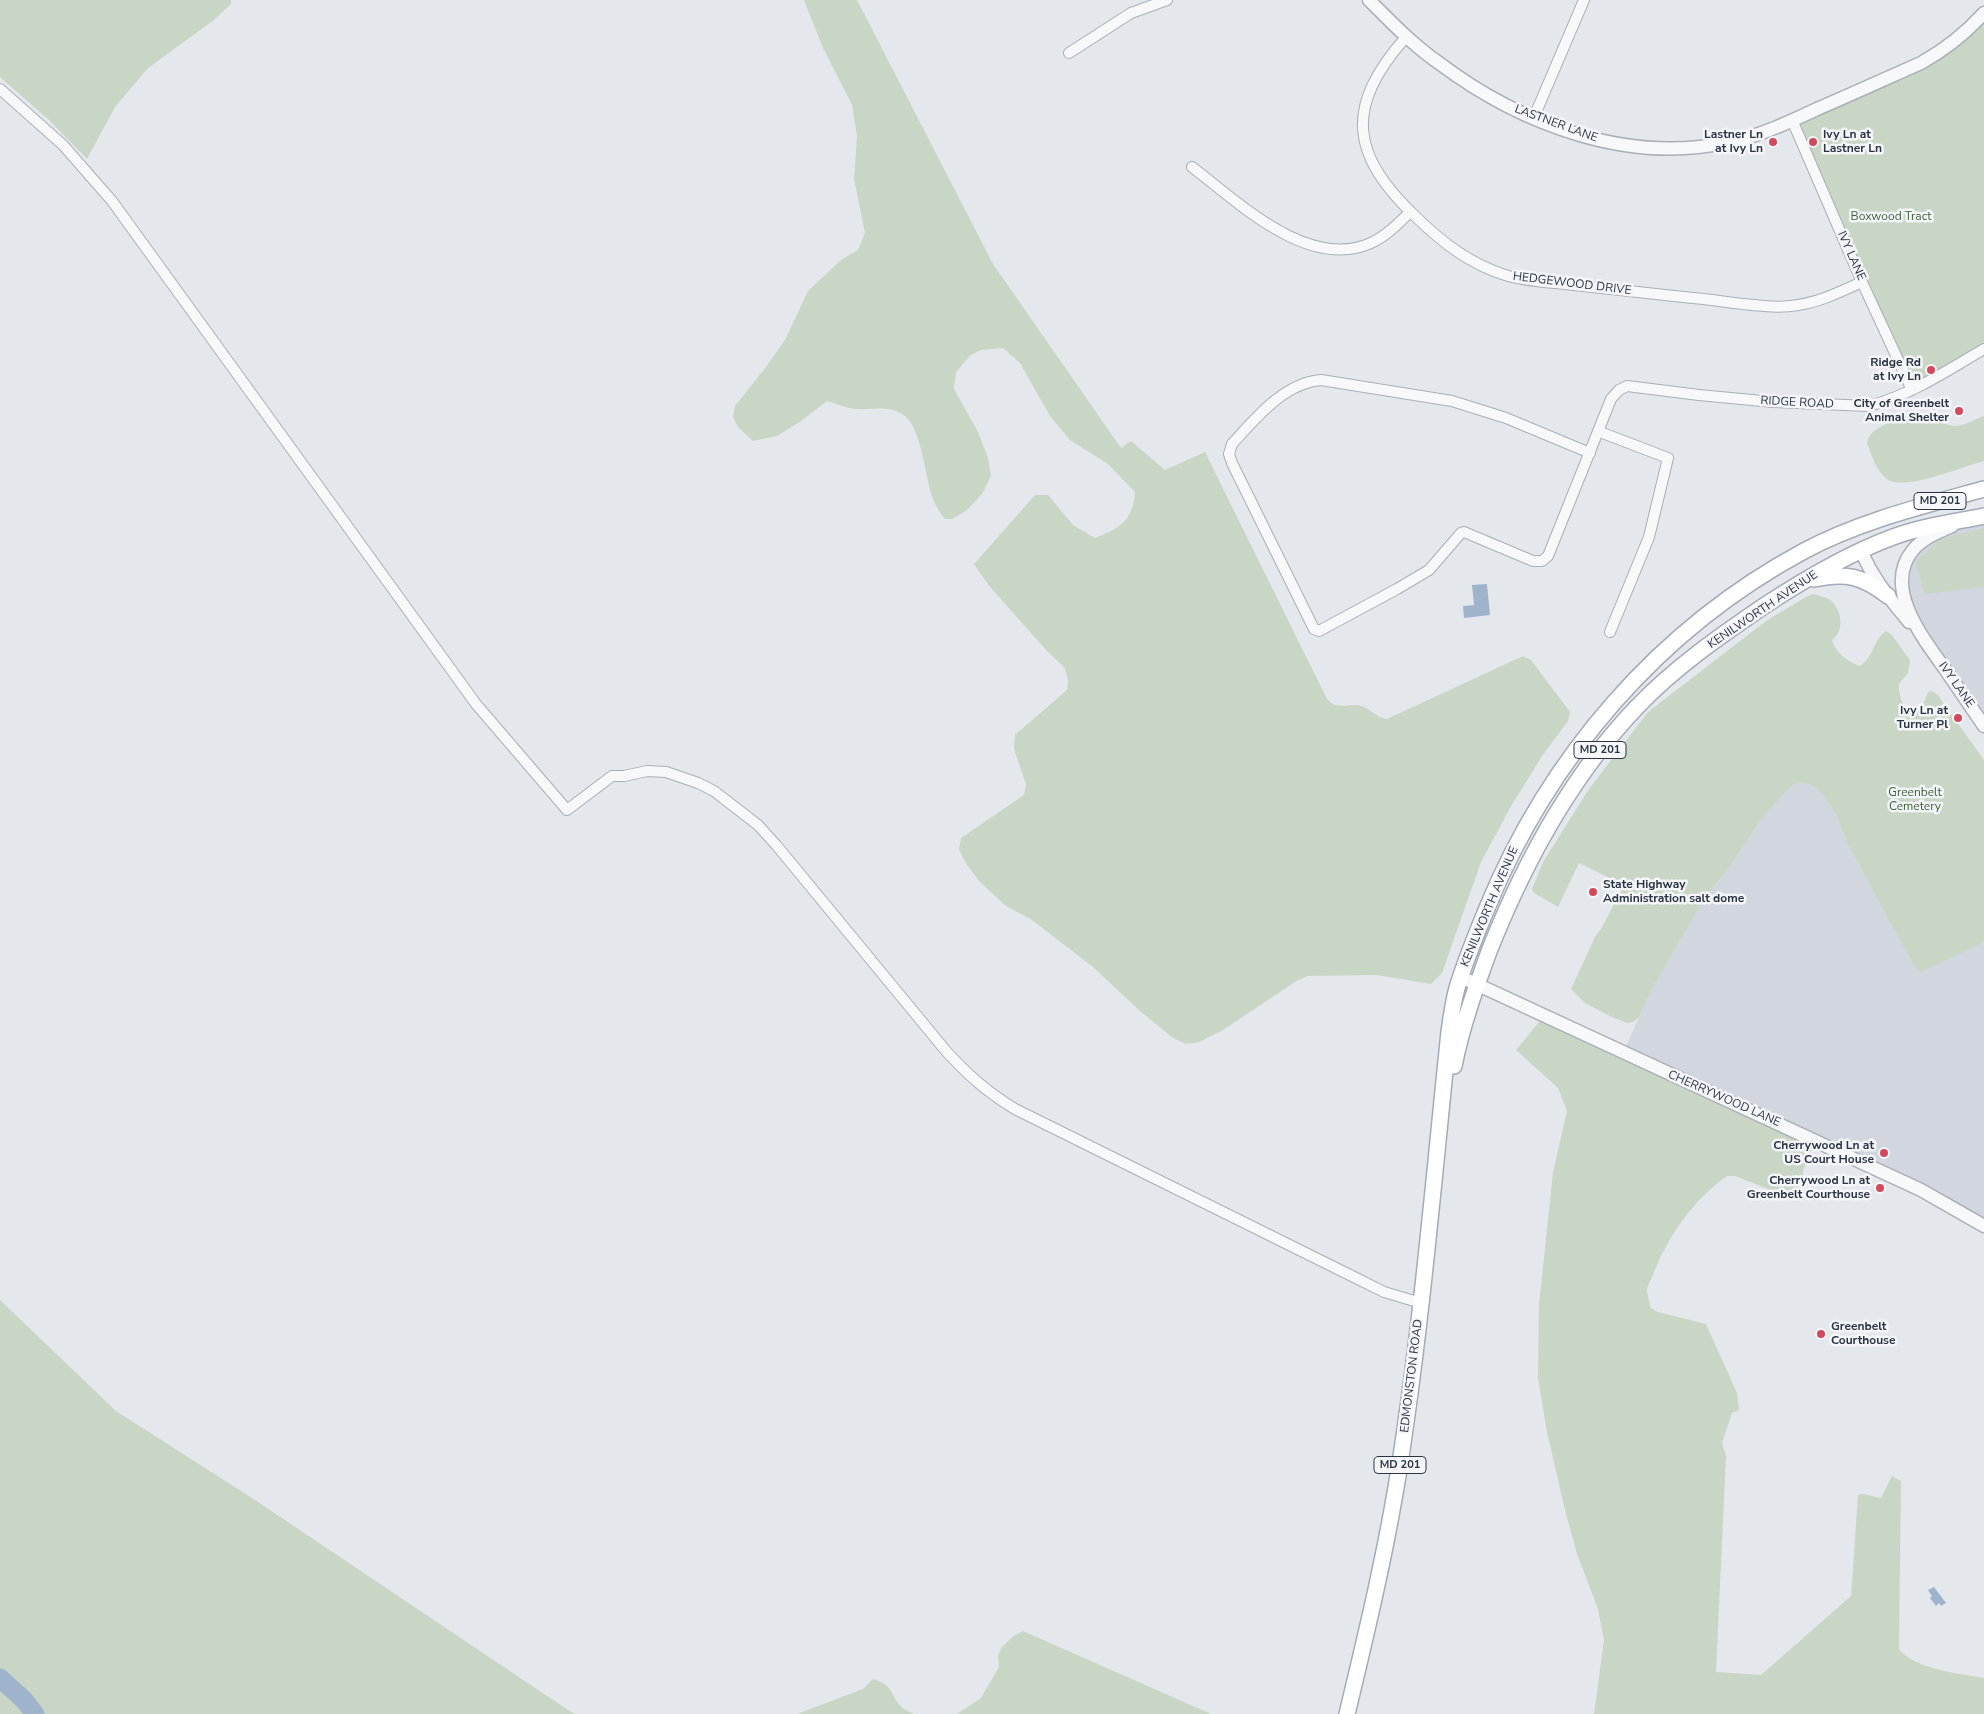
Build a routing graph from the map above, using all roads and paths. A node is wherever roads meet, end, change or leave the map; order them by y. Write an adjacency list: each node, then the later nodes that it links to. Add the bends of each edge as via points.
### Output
1 (1167, 0): 6 (street, via 1124,17)
2 (1369, 0): 5 (street, LASTNER LANE)
3 (1584, 0): 8 (street)
4 (1984, 13): 9 (street, LASTNER LANE, via 1942,52)
5 (1406, 37): 8 (street, LASTNER LANE, via 1465,82); 11 (street, HEDGEWOOD DRIVE, via 1376,75 1367,97 1363,123 1372,166 1390,192)
6 (1069, 53)
7 (0, 88): 31 (street, via 63,146 112,201 476,704 566,810 612,776 647,771 666,772 714,791 758,825 946,1051 991,1094 1384,1292)
8 (1534, 117): 9 (street, LASTNER LANE, via 1576,134 1611,143 1671,149 1731,142)
9 (1792, 120): 12 (street, IVY LANE)
10 (1192, 167): 11 (street, via 1256,217 1298,240 1326,249 1352,249 1370,244 1387,234)
11 (1410, 212): 12 (street, HEDGEWOOD DRIVE, via 1455,251 1479,265 1521,279 1757,306 1797,306)
12 (1862, 282): 14 (street, IVY LANE)
13 (1984, 349): 14 (street, RIDGE ROAD)
14 (1912, 390): 15 (street, RIDGE ROAD, via 1885,402 1849,406 1746,400 1627,386 1611,399)
15 (1600, 432): 16 (street); 24 (street, via 1668,458 1648,537)
16 (1590, 454): 16 (street, via 1506,418 1452,401 1321,380 1302,383 1282,396 1232,444 1229,454 1314,629 1319,631 1429,570 1464,532 1533,561 1545,560)
17 (1984, 489): 18 (main road, KENILWORTH AVENUE / MD 201)
18 (1897, 514): 21 (main road, via 1869,534); 27 (main road, KENILWORTH AVENUE / MD 201, via 1847,531 1784,563 1682,634 1644,669 1580,744 1537,807 1513,849)
19 (1984, 516): 20 (main road, KENILWORTH AVENUE / MD 201)
20 (1961, 521): 21 (main road, KENILWORTH AVENUE / MD 201, via 1917,530); 25 (street, IVY LANE, via 1918,545 1903,570 1905,601)
21 (1861, 550): 22 (main road, KENILWORTH AVENUE / MD 201); 23 (street, IVY LANE, via 1868,567)
22 (1803, 582): 23 (main road, via 1832,575 1854,577); 28 (main road, KENILWORTH AVENUE / MD 201, via 1698,654 1654,690 1613,734 1582,773 1550,823 1512,898)
23 (1888, 596): 25 (street, IVY LANE)
24 (1610, 632)
25 (1927, 644): 26 (street, IVY LANE)
26 (1984, 726)
27 (1461, 977): 28 (street, CHERRYWOOD LANE); 29 (main road, EDMONSTON ROAD / MD 201, via 1449,1032)
28 (1477, 985): 29 (main road, EDMONSTON ROAD / MD 201, via 1459,1038); 30 (street, CHERRYWOOD LANE, via 1920,1190)
29 (1430, 1213): 31 (main road, EDMONSTON ROAD / MD 201)
30 (1984, 1226)
31 (1421, 1303): 32 (main road, EDMONSTON ROAD / MD 201, via 1393,1504)
32 (1348, 1714)

